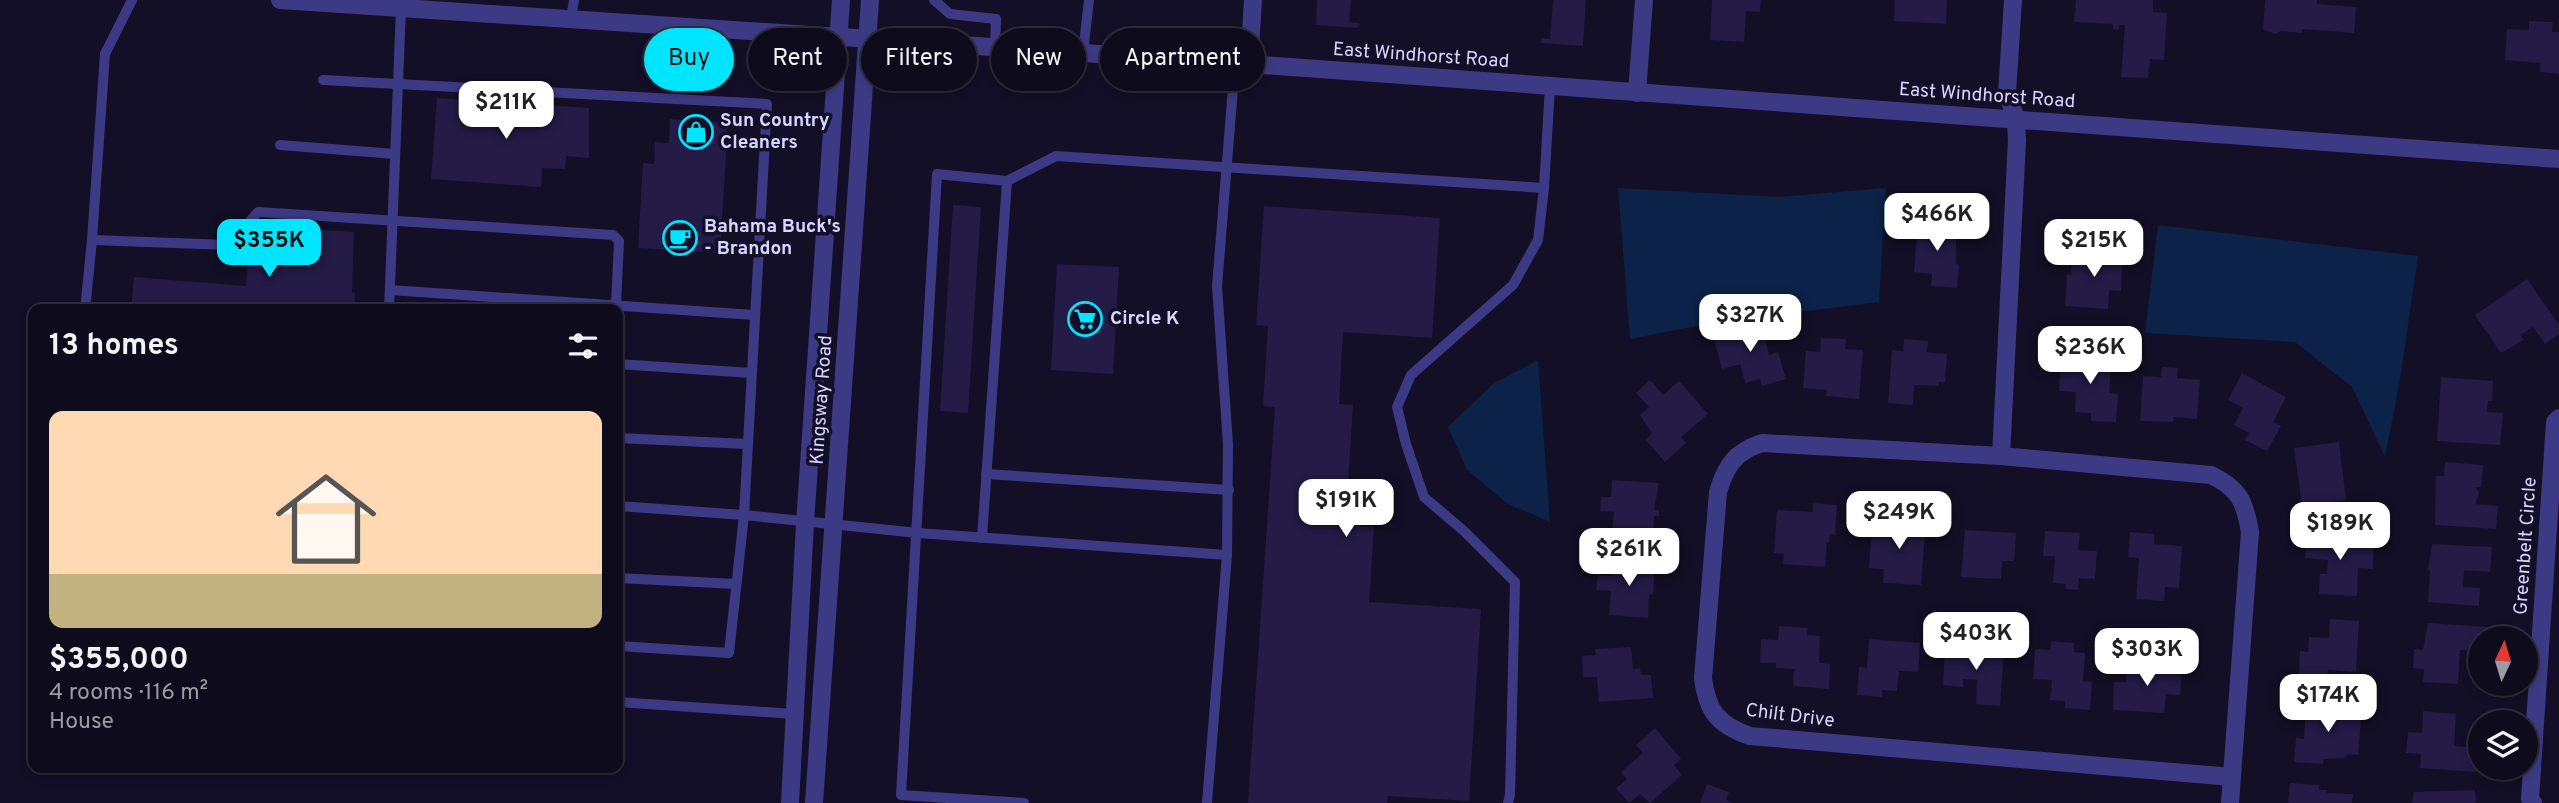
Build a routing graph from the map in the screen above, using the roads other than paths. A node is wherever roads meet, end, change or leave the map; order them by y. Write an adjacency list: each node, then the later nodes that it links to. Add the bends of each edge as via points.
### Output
1 (132, 0): 35 (lane, via 105,54)
2 (280, 0): 11 (street, East Windhorst Road)
3 (574, 0): 12 (lane)
4 (841, 0): 13 (street, Kingsway Road)
5 (870, 0): 14 (street, Kingsway Road)
6 (934, 0): 15 (lane, via 950,14 996,19)
7 (1089, 0): 16 (lane)
8 (1253, 0): 17 (street)
9 (1644, 0): 26 (street)
10 (2013, 0): 27 (street, via 2007,93)
11 (401, 8): 12 (street, East Windhorst Road); 21 (lane)
12 (571, 19): 18 (street, East Windhorst Road)
13 (839, 28)
14 (869, 28)
15 (996, 28)
16 (1086, 28)
17 (1248, 28)
18 (748, 30)
19 (1265, 66): 22 (street, East Windhorst Road)
20 (323, 80): 21 (lane)
21 (398, 85): 29 (lane); 41 (lane, via 767,104)
22 (1550, 86): 26 (street, East Windhorst Road); 33 (lane)
23 (835, 91): 52 (street, Kingsway Road)
24 (864, 91): 53 (street, Kingsway Road)
25 (1238, 91): 31 (lane)
26 (1637, 93): 27 (street, East Windhorst Road)
27 (2016, 119): 30 (street, East Windhorst Road); 47 (street)
28 (280, 145): 29 (lane)
29 (396, 154): 34 (lane)
30 (2559, 159)
31 (1227, 166): 32 (lane, via 1056,156); 33 (lane); 49 (lane, via 1217,286)
32 (1007, 181): 48 (lane); 54 (lane, via 937,174)
33 (1544, 188): 68 (lane, via 1538,240 1513,285 1411,375 1397,407 1423,497 1515,582)
34 (393, 220): 35 (lane, via 258,212 229,245); 36 (lane); 39 (lane, via 613,235 619,242)
35 (92, 240): 37 (lane)
36 (390, 290): 38 (lane); 39 (lane)
37 (86, 304)
38 (389, 304)
39 (616, 304)
40 (623, 305): 41 (lane)
41 (754, 315): 43 (lane)
42 (623, 364): 43 (lane)
43 (751, 373): 46 (lane)
44 (2559, 418): 70 (street, Greenbelt Circle, via 2555,422)
45 (623, 438): 46 (lane)
46 (747, 444): 51 (lane)
47 (2001, 456): 62 (street, Chilt Drive, via 2211,475 2227,482 2239,496 2250,532); 62 (street, Chilt Drive, via 1762,443 1743,449 1722,477 1718,492 1703,678 1714,715 1730,729 1750,736)
48 (986, 474): 49 (lane); 55 (lane)
49 (1229, 490): 56 (lane)
50 (623, 506): 51 (lane)
51 (744, 516): 52 (lane); 58 (lane)
52 (805, 523): 53 (lane); 61 (street, Kingsway Road)
53 (833, 525): 54 (lane); 65 (street, Kingsway Road)
54 (918, 533): 55 (lane); 63 (lane)
55 (982, 538): 56 (lane)
56 (1227, 555): 67 (lane)
57 (623, 578): 58 (lane)
58 (736, 584): 59 (lane, via 729,653)
59 (623, 646)
60 (623, 702): 61 (lane)
61 (794, 714): 64 (street, Kingsway Road)
62 (2232, 777): 69 (street, Chilt Drive)
63 (901, 799): 66 (lane)
64 (790, 803)
65 (814, 803)
66 (1024, 803)
67 (1207, 803)
68 (1508, 803)
69 (2230, 803)
70 (2533, 803)

